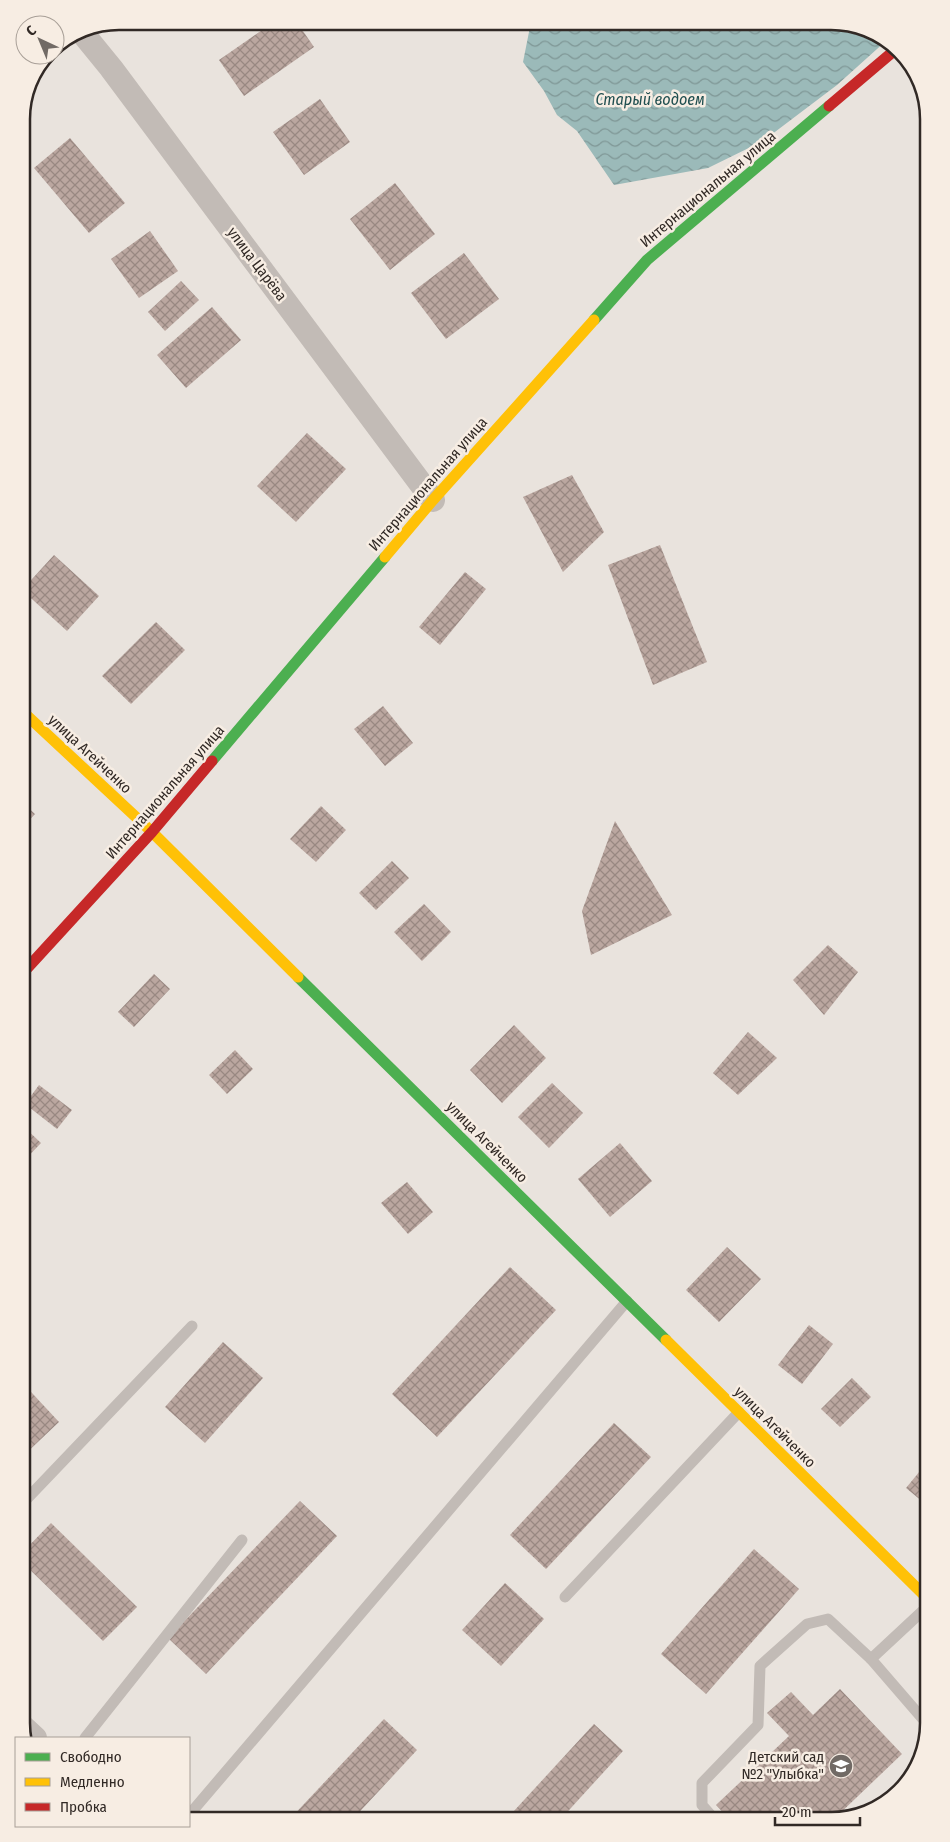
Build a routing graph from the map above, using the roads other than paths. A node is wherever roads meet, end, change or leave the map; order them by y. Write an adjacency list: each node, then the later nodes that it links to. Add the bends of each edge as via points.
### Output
1 (86, 37): 3 (street, улица Царёва)
2 (891, 53): 3 (street, Интернациональная улица, via 647,260)
3 (433, 500): 5 (street, Интернациональная улица)
4 (30, 718): 5 (street, улица Агейченко)
5 (152, 832): 6 (street, Интернациональная улица); 7 (street, улица Агейченко)
6 (30, 966)
7 (627, 1302): 9 (street, улица Агейченко); 18 (lane)
8 (192, 1326): 10 (lane)
9 (739, 1412): 12 (street, улица Агейченко); 13 (lane)
10 (30, 1496)
11 (242, 1540): 17 (lane)
12 (920, 1591)
13 (565, 1597)
14 (920, 1613): 15 (lane)
15 (871, 1659): 16 (lane); 19 (lane, via 828,1619 808,1624 760,1666 758,1725 702,1783 702,1805)
16 (920, 1716)
17 (86, 1737)
18 (191, 1812)
19 (708, 1812)

